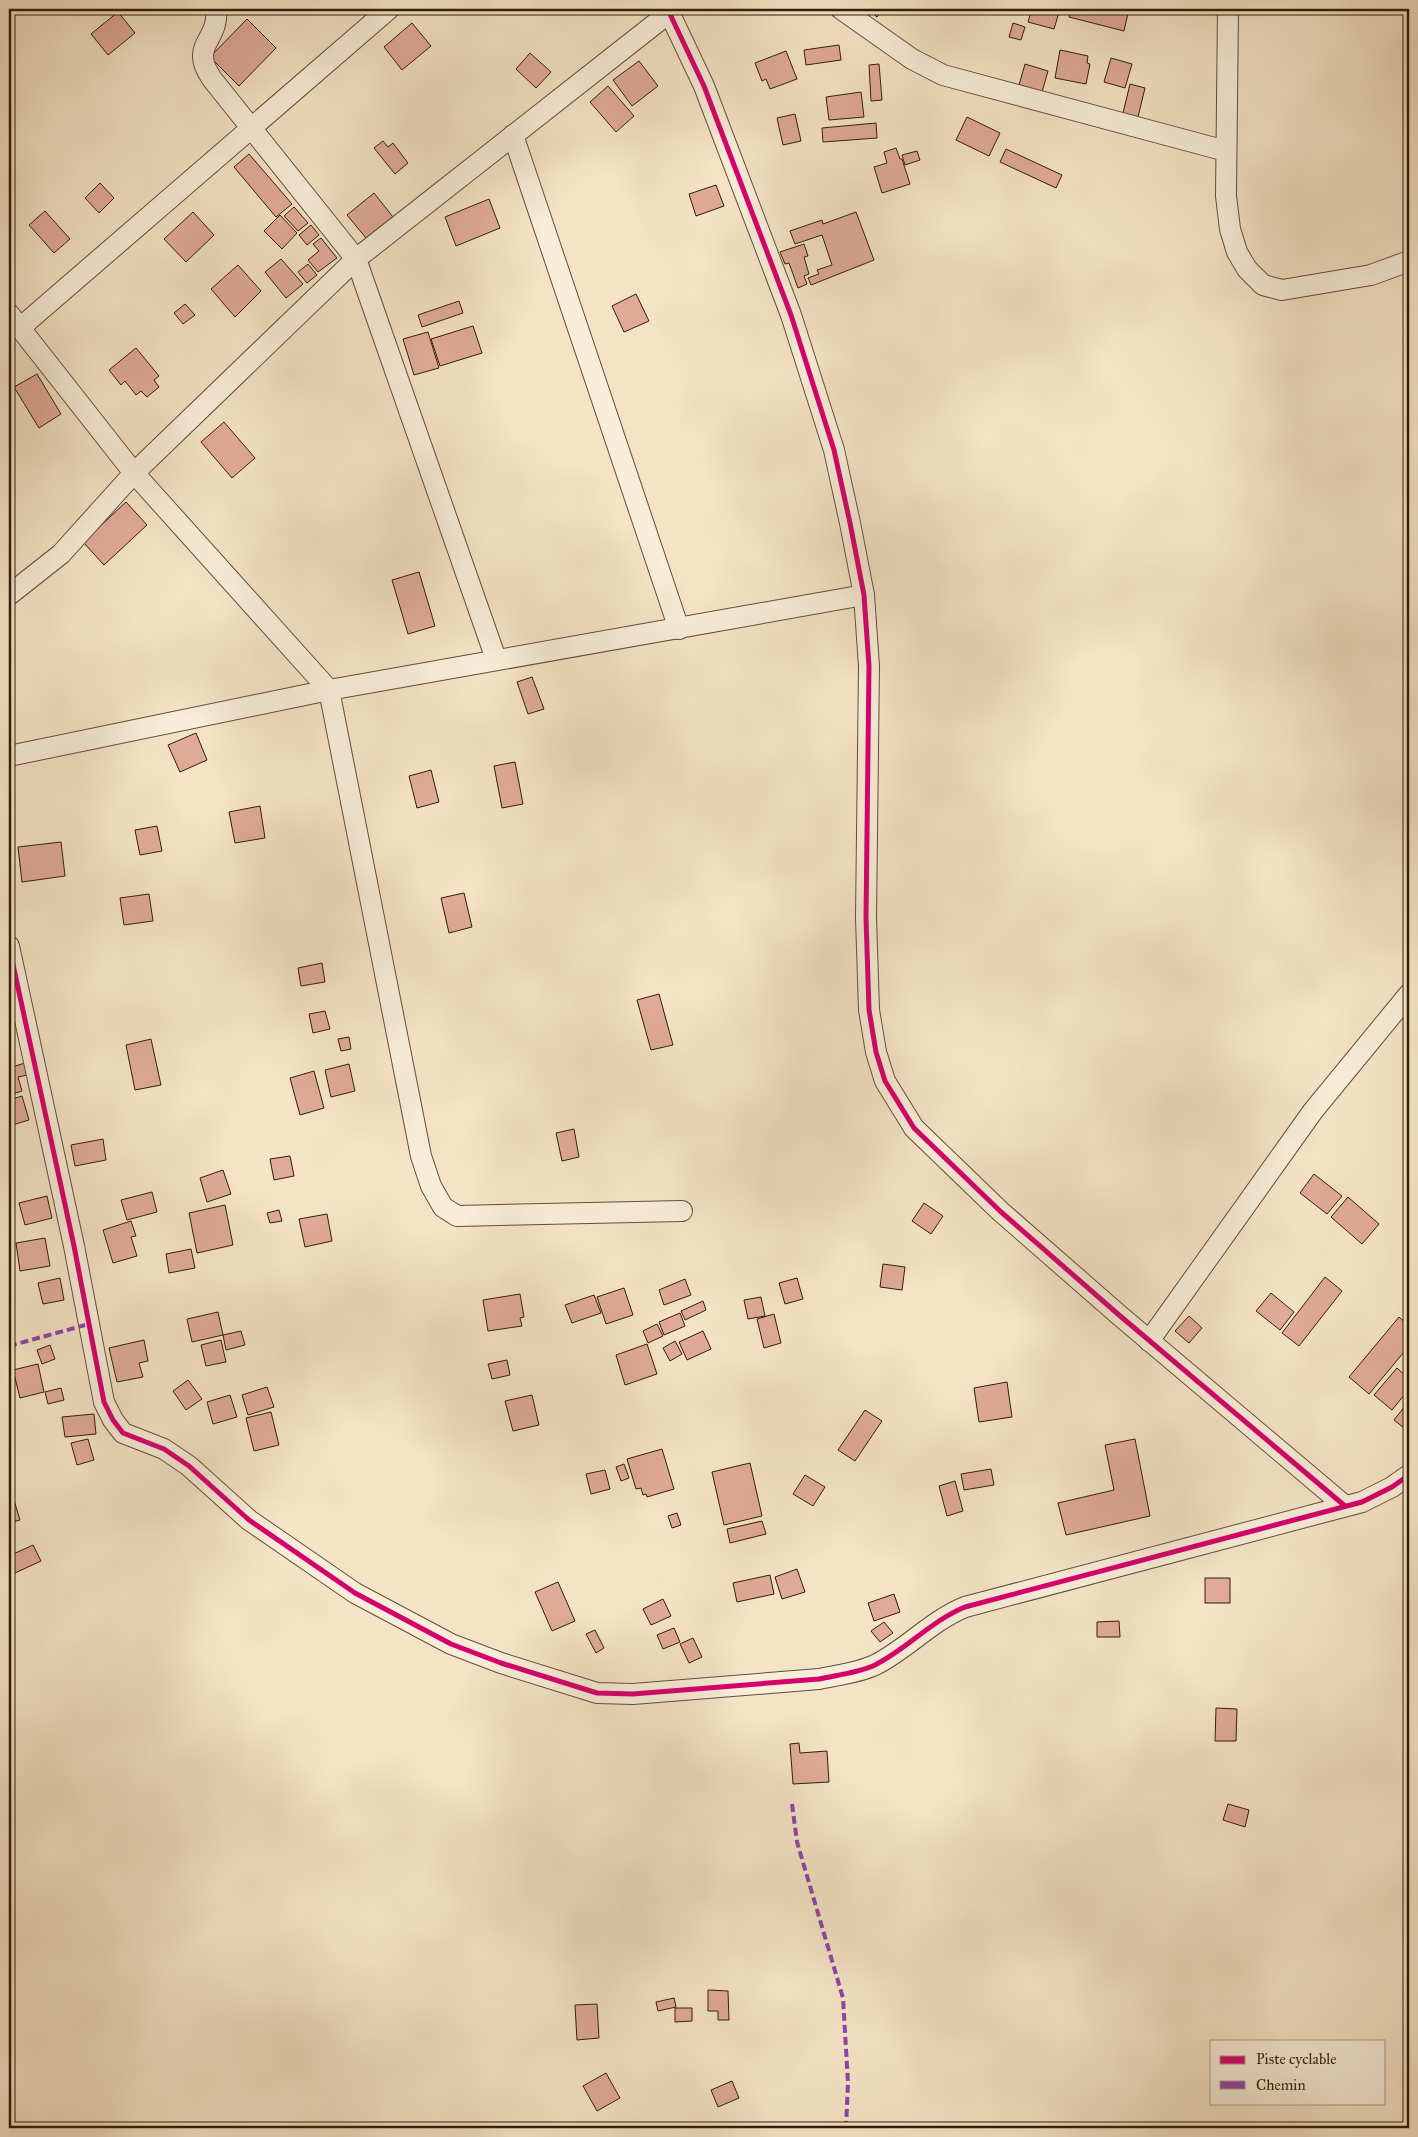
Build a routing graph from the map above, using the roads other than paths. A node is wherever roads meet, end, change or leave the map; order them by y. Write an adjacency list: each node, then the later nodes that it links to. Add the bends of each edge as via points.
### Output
1 (216, 9): 6 (street, via 218,19 203,56 205,66)
2 (389, 9): 6 (street)
3 (841, 9): 8 (street, via 912,59 943,74)
4 (1228, 9): 8 (street)
5 (672, 10): 7 (street); 14 (street, via 791,315 834,450)
6 (250, 128): 9 (street); 11 (street)
7 (513, 135): 9 (street); 15 (street)
8 (1226, 151): 10 (street, via 1230,229 1237,252 1247,269 1263,285 1282,290 1310,287 1371,275)
9 (356, 259): 12 (street); 16 (street)
10 (1409, 261)
11 (15, 320): 12 (street)
12 (134, 474): 13 (street, via 61,554); 17 (street)
13 (9, 595)
14 (864, 595): 15 (street); 22 (street, via 869,666 866,918 869,1010 884,1081 914,1128 1000,1211)
15 (679, 629): 16 (street)
16 (496, 660): 17 (street)
17 (329, 690): 18 (street); 21 (street, via 420,1148 431,1186 443,1207 457,1216)
18 (9, 756)
19 (9, 946): 24 (street, via 104,1402 113,1420 123,1433 164,1449 189,1466 249,1520 355,1593 451,1644 597,1693 633,1694 819,1679 873,1666 948,1614 965,1606)
20 (1409, 994): 22 (street, via 1313,1111)
21 (682, 1211)
22 (1149, 1341): 24 (street)
23 (1409, 1474): 24 (street, via 1392,1487 1362,1502)
24 (1345, 1506)

